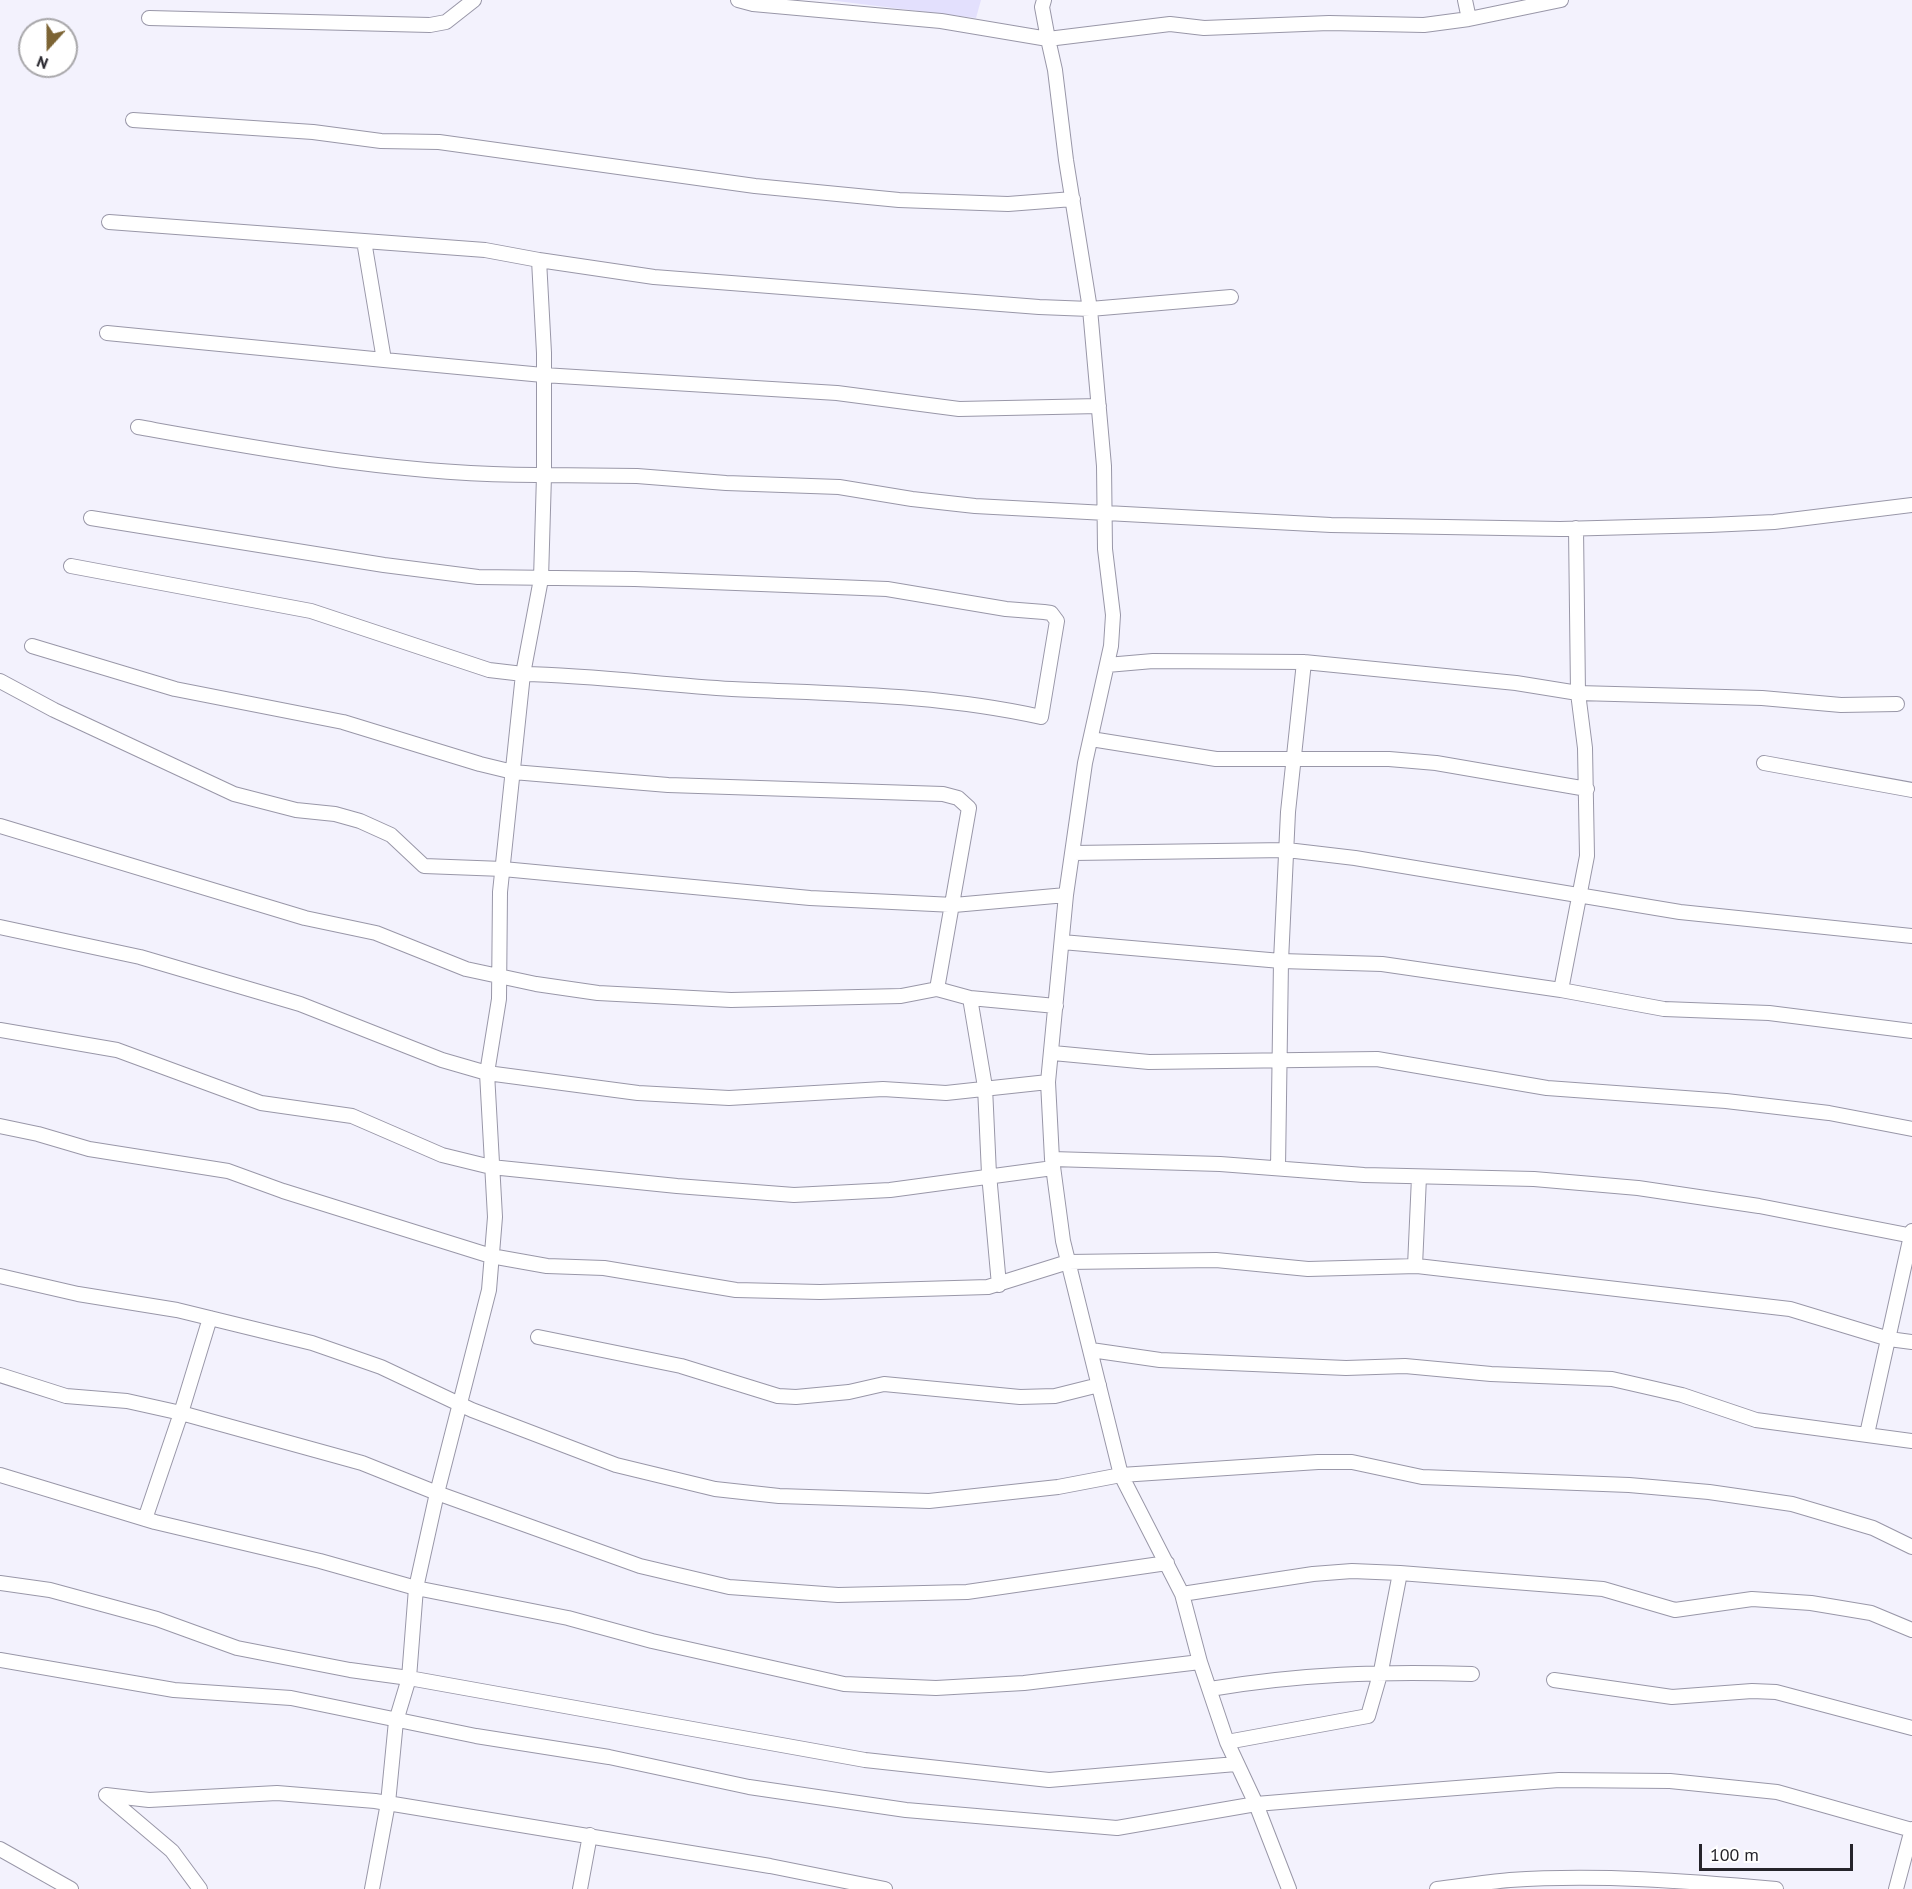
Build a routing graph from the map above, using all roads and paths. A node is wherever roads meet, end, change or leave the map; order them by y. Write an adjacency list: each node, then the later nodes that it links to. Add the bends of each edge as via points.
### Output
1 (474, 0): 6 (street, via 447,22 430,25)
2 (738, 0): 8 (street, via 941,21)
3 (1044, 0): 8 (street)
4 (1465, 0): 7 (street)
5 (1561, 0): 7 (street)
6 (149, 18)
7 (1469, 19): 8 (street, via 1424,25 1329,23 1204,28 1170,24)
8 (1048, 39): 10 (street)
9 (133, 120): 10 (street, via 313,132 381,141 439,142 755,186 899,201 1008,204)
10 (1072, 199): 15 (street)
11 (109, 222): 12 (street)
12 (364, 241): 13 (street, via 485,250); 17 (street)
13 (539, 260): 15 (street, via 654,277 952,302); 18 (street)
14 (1231, 297): 15 (street)
15 (1090, 309): 19 (street)
16 (107, 333): 17 (street)
17 (384, 360): 18 (street)
18 (543, 375): 19 (street, via 837,393 959,409); 21 (street)
19 (1099, 406): 23 (street)
20 (138, 427): 21 (street, via 369,465 462,474)
21 (544, 475): 23 (street, via 839,487 975,506); 27 (street)
22 (1912, 505): 25 (street, via 1774,522)
23 (1104, 512): 25 (street, via 1331,525); 30 (street, via 1113,615)
24 (91, 518): 27 (street, via 384,565 478,577)
25 (1576, 528): 33 (street)
26 (71, 566): 31 (street, via 311,611 489,670)
27 (541, 579): 31 (street); 31 (street, via 647,579 887,589 1044,612 1057,621 1041,717 995,707 862,693 733,689)
28 (32, 646): 38 (street, via 175,689 343,722)
29 (1304, 662): 30 (street); 33 (street); 36 (street)
30 (1107, 664): 35 (street)
31 (523, 674): 38 (street)
32 (0, 681): 44 (street, via 234,794 360,821 391,835 422,866)
33 (1578, 693): 34 (street); 39 (street)
34 (1897, 704)
35 (1091, 739): 36 (street, via 1216,759); 43 (street)
36 (1292, 757): 39 (street, via 1436,763); 42 (street)
37 (1764, 763): 40 (street)
38 (513, 772): 44 (street); 47 (street, via 668,785 943,794 958,798 969,808)
39 (1587, 789): 46 (street, via 1587,856)
40 (1912, 790)
41 (0, 826): 52 (street, via 305,918 376,933 466,969)
42 (1287, 850): 43 (street); 46 (street); 51 (street)
43 (1073, 853): 45 (street)
44 (503, 869): 47 (street, via 810,897); 52 (street)
45 (1066, 895): 47 (street); 50 (street)
46 (1580, 895): 49 (street, via 1734,919); 54 (street)
47 (954, 905): 53 (street)
48 (0, 927): 61 (street, via 140,957 289,1000 442,1060)
49 (1912, 936)
50 (1062, 942): 51 (street); 56 (street)
51 (1281, 961): 54 (street, via 1382,964); 60 (street)
52 (500, 975): 53 (street, via 598,993 731,1000 901,996); 61 (street)
53 (937, 989): 55 (street)
54 (1561, 990): 58 (street, via 1664,1008 1769,1013)
55 (970, 998): 56 (street); 63 (street)
56 (1056, 1006): 59 (street)
57 (0, 1030): 67 (street, via 117,1050 261,1103 352,1116 442,1155)
58 (1912, 1031)
59 (1053, 1053): 60 (street, via 1149,1062); 62 (street)
60 (1280, 1061): 65 (street, via 1377,1059 1548,1088 1726,1101 1829,1113); 68 (street)
61 (487, 1073): 63 (street, via 638,1093 729,1098 883,1089 946,1093); 67 (street)
62 (1048, 1082): 63 (street); 66 (street)
63 (985, 1087): 69 (street)
64 (0, 1126): 72 (street, via 89,1149 228,1172)
65 (1912, 1129)
66 (1053, 1163): 68 (street); 69 (street); 73 (street)
67 (490, 1167): 69 (street, via 794,1195 890,1190); 72 (street, via 495,1217)
68 (1278, 1168): 70 (street)
69 (989, 1174): 76 (street)
70 (1419, 1177): 71 (street, via 1534,1179 1638,1188); 74 (street)
71 (1912, 1234): 79 (street)
72 (491, 1256): 76 (street, via 547,1266 604,1268 745,1290 820,1292); 84 (street, via 489,1290)
73 (1068, 1262): 74 (street, via 1216,1260 1308,1269); 76 (street); 81 (street)
74 (1415, 1266): 79 (street, via 1790,1309)
75 (0, 1276): 77 (street)
76 (999, 1286)
77 (210, 1318): 84 (street, via 312,1343 381,1367); 85 (street)
78 (538, 1336): 83 (street, via 681,1366 778,1396 840,1393 884,1384 1020,1397 1055,1396)
79 (1888, 1339): 80 (street); 86 (street)
80 (1912, 1342)
81 (1091, 1350): 83 (street); 86 (street, via 1160,1360 1346,1368 1405,1366 1612,1380 1682,1395 1756,1420)
82 (0, 1375): 85 (street, via 66,1396 127,1401)
83 (1099, 1385): 89 (street)
84 (461, 1405): 89 (street, via 616,1466 716,1489 780,1496 928,1501 1058,1487); 90 (street)
85 (181, 1413): 90 (street, via 362,1463); 91 (street)
86 (1867, 1434): 87 (street)
87 (1912, 1441)
88 (0, 1475): 91 (street)
89 (1121, 1475): 92 (street, via 1352,1462 1422,1477 1709,1492 1792,1504 1873,1528); 93 (street)
90 (437, 1493): 93 (street, via 640,1566 729,1587 838,1595 967,1592); 96 (street)
91 (145, 1519): 96 (street)
92 (1912, 1547)
93 (1167, 1563): 97 (street)
94 (1400, 1573): 97 (street, via 1313,1574); 98 (street, via 1603,1589 1675,1610 1752,1599 1811,1604 1871,1614); 101 (street)
95 (0, 1582): 103 (street, via 50,1590 158,1619 237,1648)
96 (416, 1588): 100 (street, via 568,1618 844,1684 936,1688 1024,1683); 103 (street)
97 (1182, 1594): 100 (street)
98 (1912, 1630)
99 (0, 1660): 106 (street, via 174,1690 291,1698)
100 (1200, 1662): 105 (street)
101 (1381, 1671): 102 (street); 105 (street, via 1281,1677); 108 (street, via 1368,1716)
102 (1472, 1674)
103 (409, 1678): 106 (street); 109 (street, via 865,1760 1037,1779)
104 (1554, 1680): 107 (street, via 1672,1697 1776,1692)
105 (1210, 1689): 108 (street)
106 (396, 1721): 110 (street); 111 (street, via 609,1757 749,1787 906,1810 1117,1828)
107 (1912, 1728)
108 (1227, 1742): 109 (street)
109 (1236, 1764): 111 (street)
110 (388, 1803): 113 (street); 116 (street, via 277,1793 149,1800 106,1796 172,1851); 117 (street)
111 (1256, 1804): 112 (street, via 1559,1780 1670,1781 1777,1792); 120 (street)
112 (1912, 1829): 123 (street)
113 (590, 1835): 118 (street); 119 (street)
114 (0, 1849): 115 (street)
115 (71, 1889)
116 (200, 1889)
117 (372, 1889)
118 (580, 1889)
119 (885, 1889)
120 (1289, 1889)
121 (1437, 1889): 122 (street, via 1510,1880 1655,1880)
122 (1776, 1889)
123 (1896, 1889)

